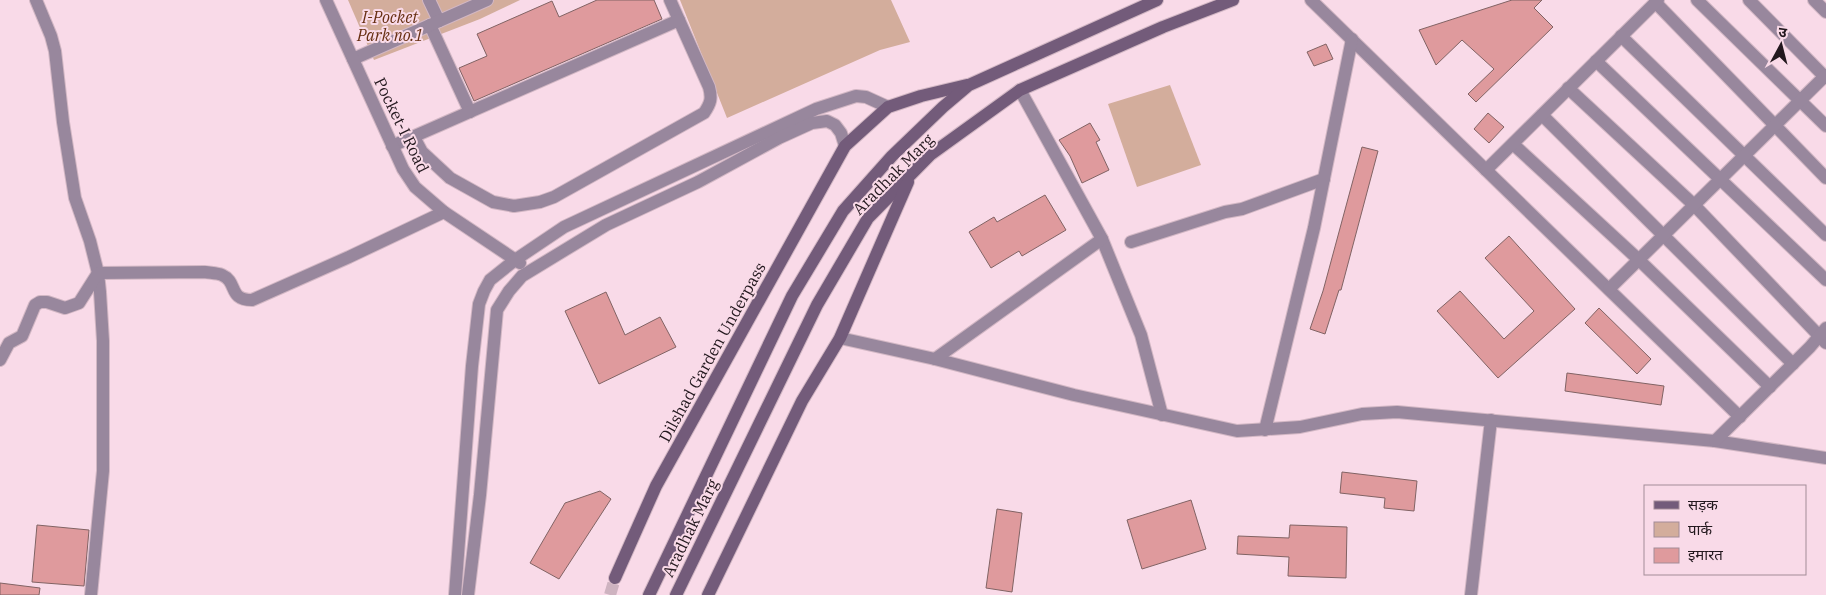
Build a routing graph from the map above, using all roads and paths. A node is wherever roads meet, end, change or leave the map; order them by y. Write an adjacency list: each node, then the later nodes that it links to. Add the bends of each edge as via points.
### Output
1 (36, 0): 53 (street, via 55,51 74,198)
2 (326, 0): 18 (street, Pocket-I Road)
3 (429, 0): 15 (street)
4 (487, 0): 15 (street)
5 (670, 0): 14 (street)
6 (1157, 0): 21 (main road, Aradhak Marg)
7 (1233, 0): 23 (main road, Aradhak Marg)
8 (1312, 0): 17 (street)
9 (1696, 0): 24 (street)
10 (1749, 0): 20 (street)
11 (1814, 0): 13 (street)
12 (1657, 1): 16 (street); 30 (street)
13 (1826, 12)
14 (679, 20): 27 (street); 32 (street, via 712,96 711,103 704,112 554,198 514,206 493,202 450,178 422,152)
15 (434, 23): 18 (street); 27 (street)
16 (1621, 36): 19 (street); 36 (street)
17 (1352, 39): 37 (street); 41 (street)
18 (352, 59): 34 (street, Pocket-I Road)
19 (1596, 61): 22 (street); 39 (street)
20 (1825, 77): 24 (street)
21 (969, 85): 25 (main road, Aradhak Marg); 72 (main road, Aradhak Marg, via 892,156 844,211 792,296)
22 (1568, 88): 28 (street); 43 (street)
23 (1020, 90): 38 (main road, Aradhak Marg, via 930,155); 48 (street)
24 (1800, 100): 30 (street); 31 (street)
25 (888, 107): 26 (street, via 856,96); 35 (main road, Aradhak Marg)
26 (816, 108): 29 (street); 42 (street)
27 (470, 112): 32 (street)
28 (1542, 115): 33 (street); 46 (street)
29 (820, 122): 35 (street, via 835,125); 44 (street, via 779,138)
30 (1774, 126): 36 (street); 40 (street)
31 (1826, 126)
32 (414, 137): 34 (street)
33 (1513, 144): 37 (street); 51 (street)
34 (392, 146): 45 (street, Pocket-I Road, via 415,187)
35 (845, 146): 68 (main road, Dilshad Garden Underpass, via 656,486)
36 (1744, 155): 39 (street); 47 (street)
37 (1486, 170): 55 (street)
38 (912, 173): 57 (main road); 73 (main road, Aradhak Marg, via 868,218 817,304)
39 (1721, 178): 43 (street); 54 (street)
40 (1826, 178)
41 (1324, 179): 49 (street, via 1242,209); 65 (street)
42 (627, 198): 44 (street); 50 (street, via 564,227)
43 (1694, 205): 46 (street); 56 (street)
44 (636, 211): 52 (street, via 606,225)
45 (444, 212): 50 (street, Pocket-I Road); 53 (street, via 252,300 242,300 236,295 222,274)
46 (1663, 235): 51 (street); 60 (street)
47 (1826, 235)
48 (1102, 238): 58 (street); 62 (street, via 1141,335)
49 (1131, 242)
50 (515, 260): 52 (street, Pocket-I Road); 70 (street, via 490,280 479,304)
51 (1639, 260): 55 (street); 61 (street)
52 (532, 270): 71 (street, via 513,286 497,310)
53 (98, 273): 59 (street, via 79,303 65,308 47,302 35,306 22,336 9,343); 69 (street, via 103,341 103,449)
54 (1826, 280)
55 (1608, 289): 63 (street)
56 (1824, 336): 60 (street)
57 (840, 338): 58 (street); 74 (main road, via 802,401)
58 (935, 359): 62 (street)
59 (0, 360)
60 (1793, 364): 61 (street)
61 (1770, 387): 63 (street)
62 (1162, 415): 65 (street, via 1237,431)
63 (1740, 418): 66 (street)
64 (1490, 420): 65 (street, via 1397,412 1362,414 1300,427); 66 (street); 75 (street)
65 (1266, 430)
66 (1715, 441): 67 (street)
67 (1826, 458)
68 (614, 578)
69 (91, 595)
70 (455, 595)
71 (468, 595)
72 (649, 595)
73 (676, 595)
74 (708, 595)
75 (1471, 595)

